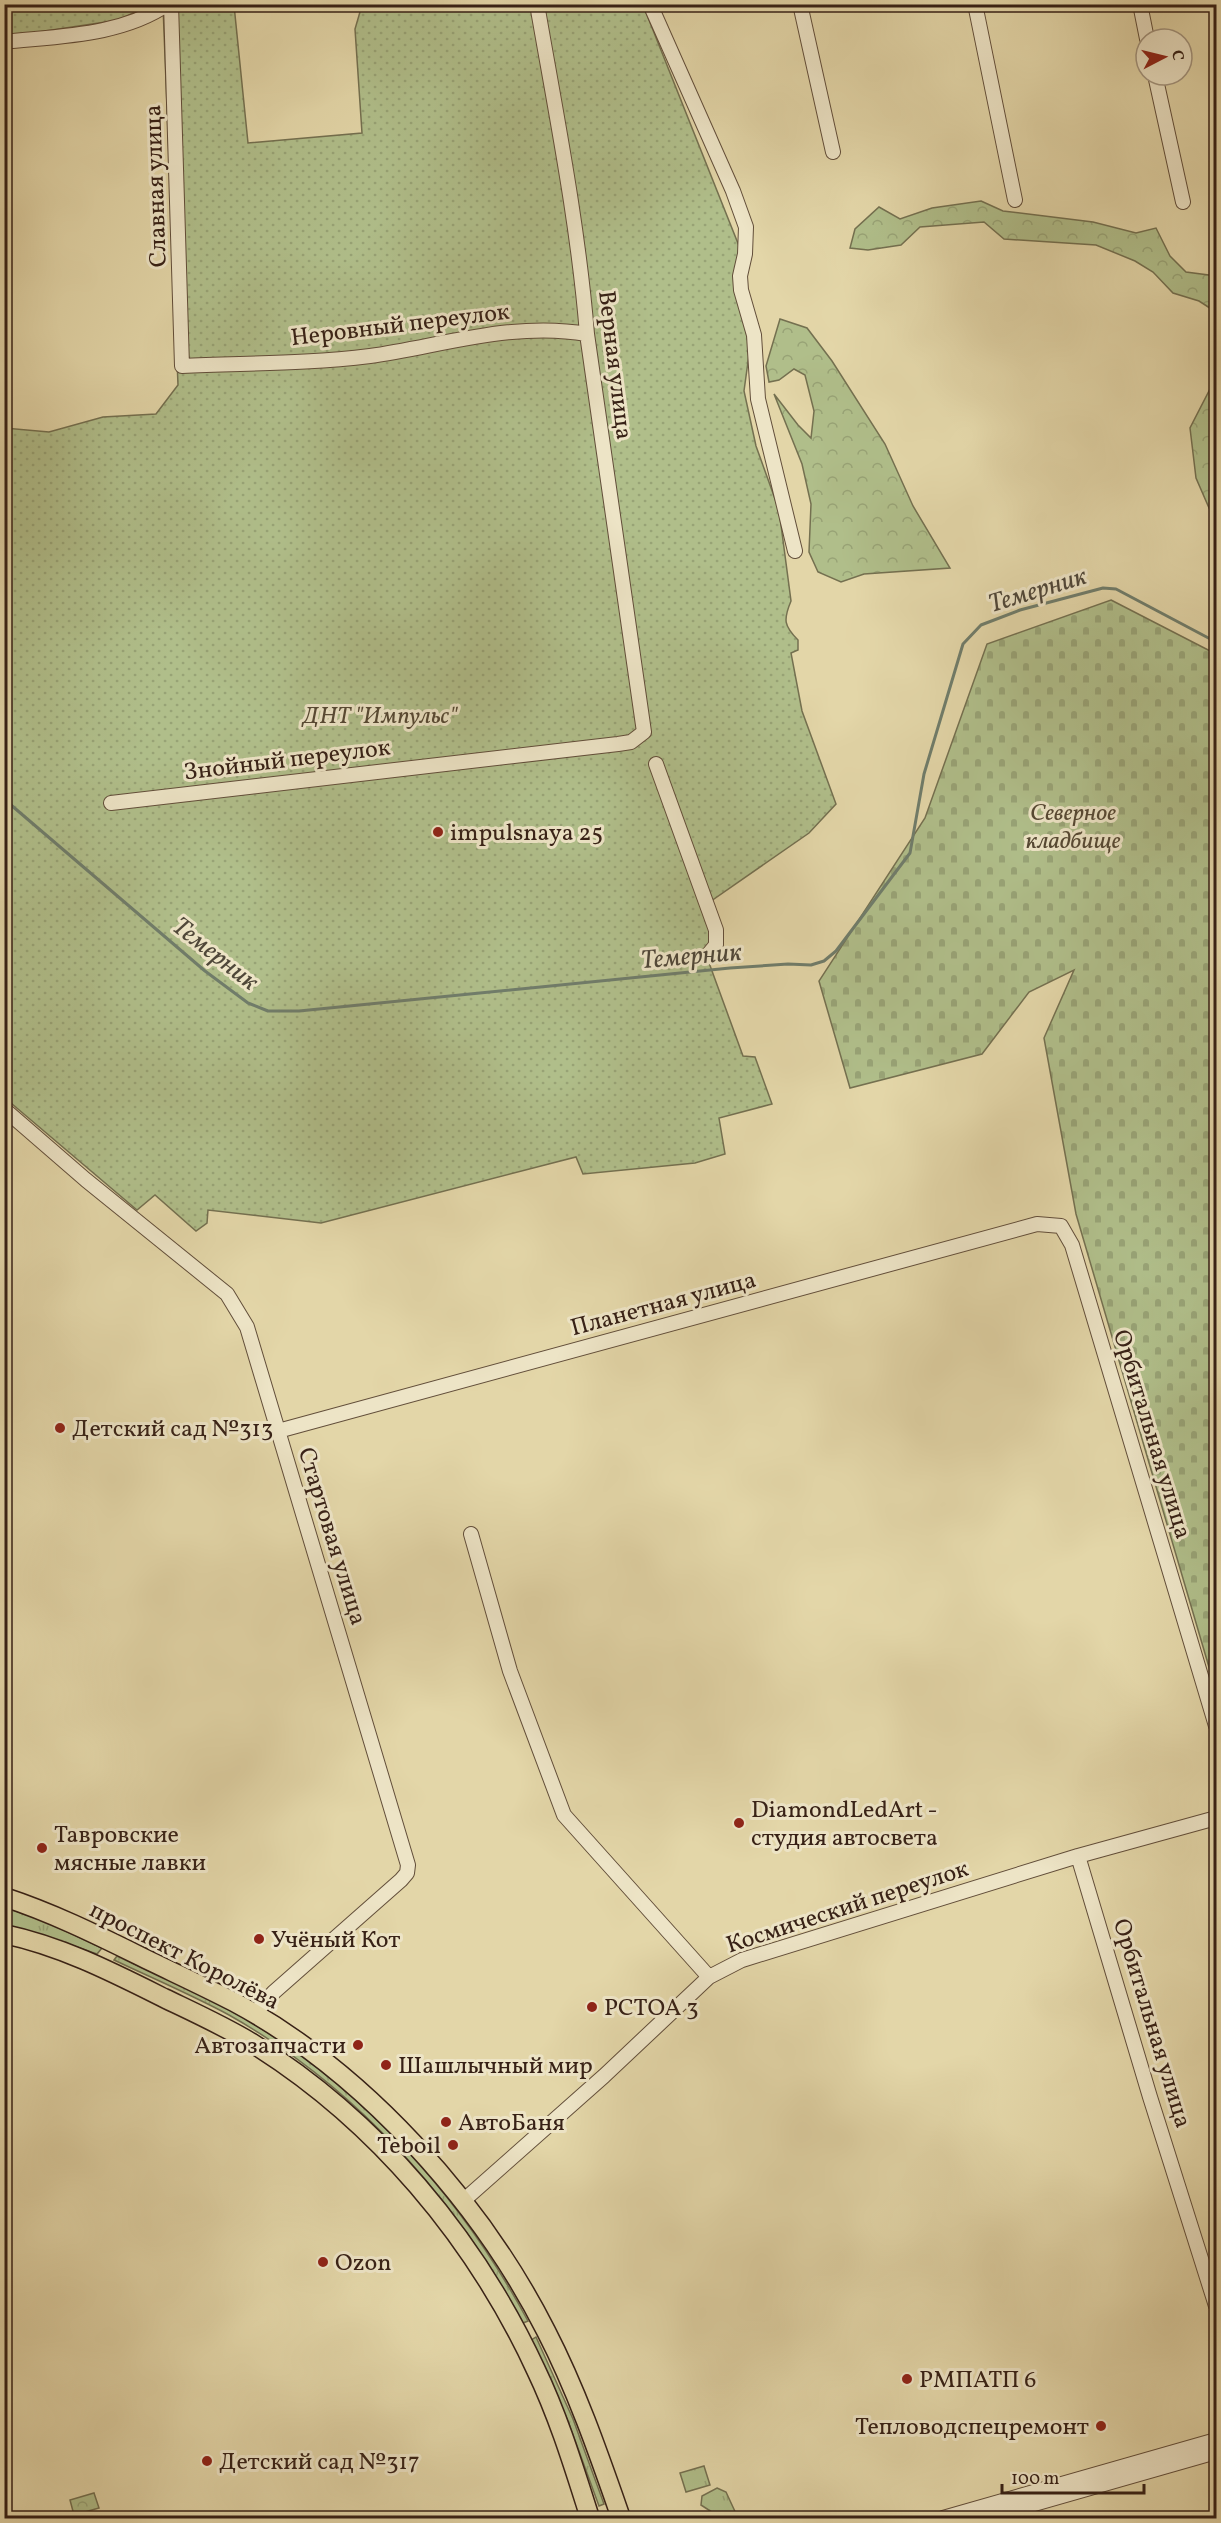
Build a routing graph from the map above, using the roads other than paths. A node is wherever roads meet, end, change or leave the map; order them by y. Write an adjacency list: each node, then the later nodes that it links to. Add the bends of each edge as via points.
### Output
1 (170, 4): 8 (street, via 129,24 108,29); 14 (street, Славная улица)
2 (537, 4): 13 (street, Верная улица, via 582,275)
3 (650, 4): 15 (street, via 746,227 741,290 754,335 758,399)
4 (800, 4): 10 (street)
5 (975, 4): 11 (street)
6 (1140, 4): 7 (street)
7 (1145, 27)
8 (4, 42)
9 (1158, 87): 12 (street)
10 (833, 152)
11 (1015, 200)
12 (1183, 202)
13 (587, 334): 14 (street, Неровный переулок, via 497,333 369,356); 16 (street, Верная улица)
14 (182, 366)
15 (795, 551)
16 (644, 732): 18 (street, Знойный переулок, via 631,742 618,744)
17 (656, 764): 19 (street, via 716,930 716,945)
18 (111, 803)
19 (706, 956)
20 (4, 1109): 22 (street, Стартовая улица, via 228,1294 247,1327)
21 (1061, 1226): 22 (street, Планетная улица, via 1037,1224); 24 (street, Орбитальная улица, via 1072,1245)
22 (278, 1431): 32 (street, Стартовая улица, via 408,1865 401,1880)
23 (471, 1534): 31 (street, via 510,1671 564,1815)
24 (1216, 1726)
25 (1216, 1818): 26 (street, Космический переулок)
26 (1078, 1856): 31 (street, Космический переулок, via 741,1960); 34 (street, Орбитальная улица)
27 (4, 1897): 29 (main road, проспект Королёва)
28 (4, 1934): 30 (main road, проспект Королёва, via 60,1950)
29 (117, 1945): 30 (main road, via 104,1955); 32 (main road, проспект Королёва)
30 (103, 1968): 36 (main road, проспект Королёва, via 252,2043 351,2118 406,2173 449,2224)
31 (709, 1977): 33 (street, Космический переулок)
32 (254, 2014): 33 (main road, проспект Королёва, via 321,2061 376,2107)
33 (463, 2201): 35 (main road, проспект Королёва, via 510,2268)
34 (1216, 2306)
35 (542, 2323): 36 (main road); 40 (main road, проспект Королёва, via 575,2393)
36 (519, 2335): 39 (main road, проспект Королёва, via 563,2434)
37 (1216, 2440): 41 (street)
38 (1216, 2452): 42 (street)
39 (590, 2518)
40 (621, 2518)
41 (943, 2518)
42 (985, 2518)

